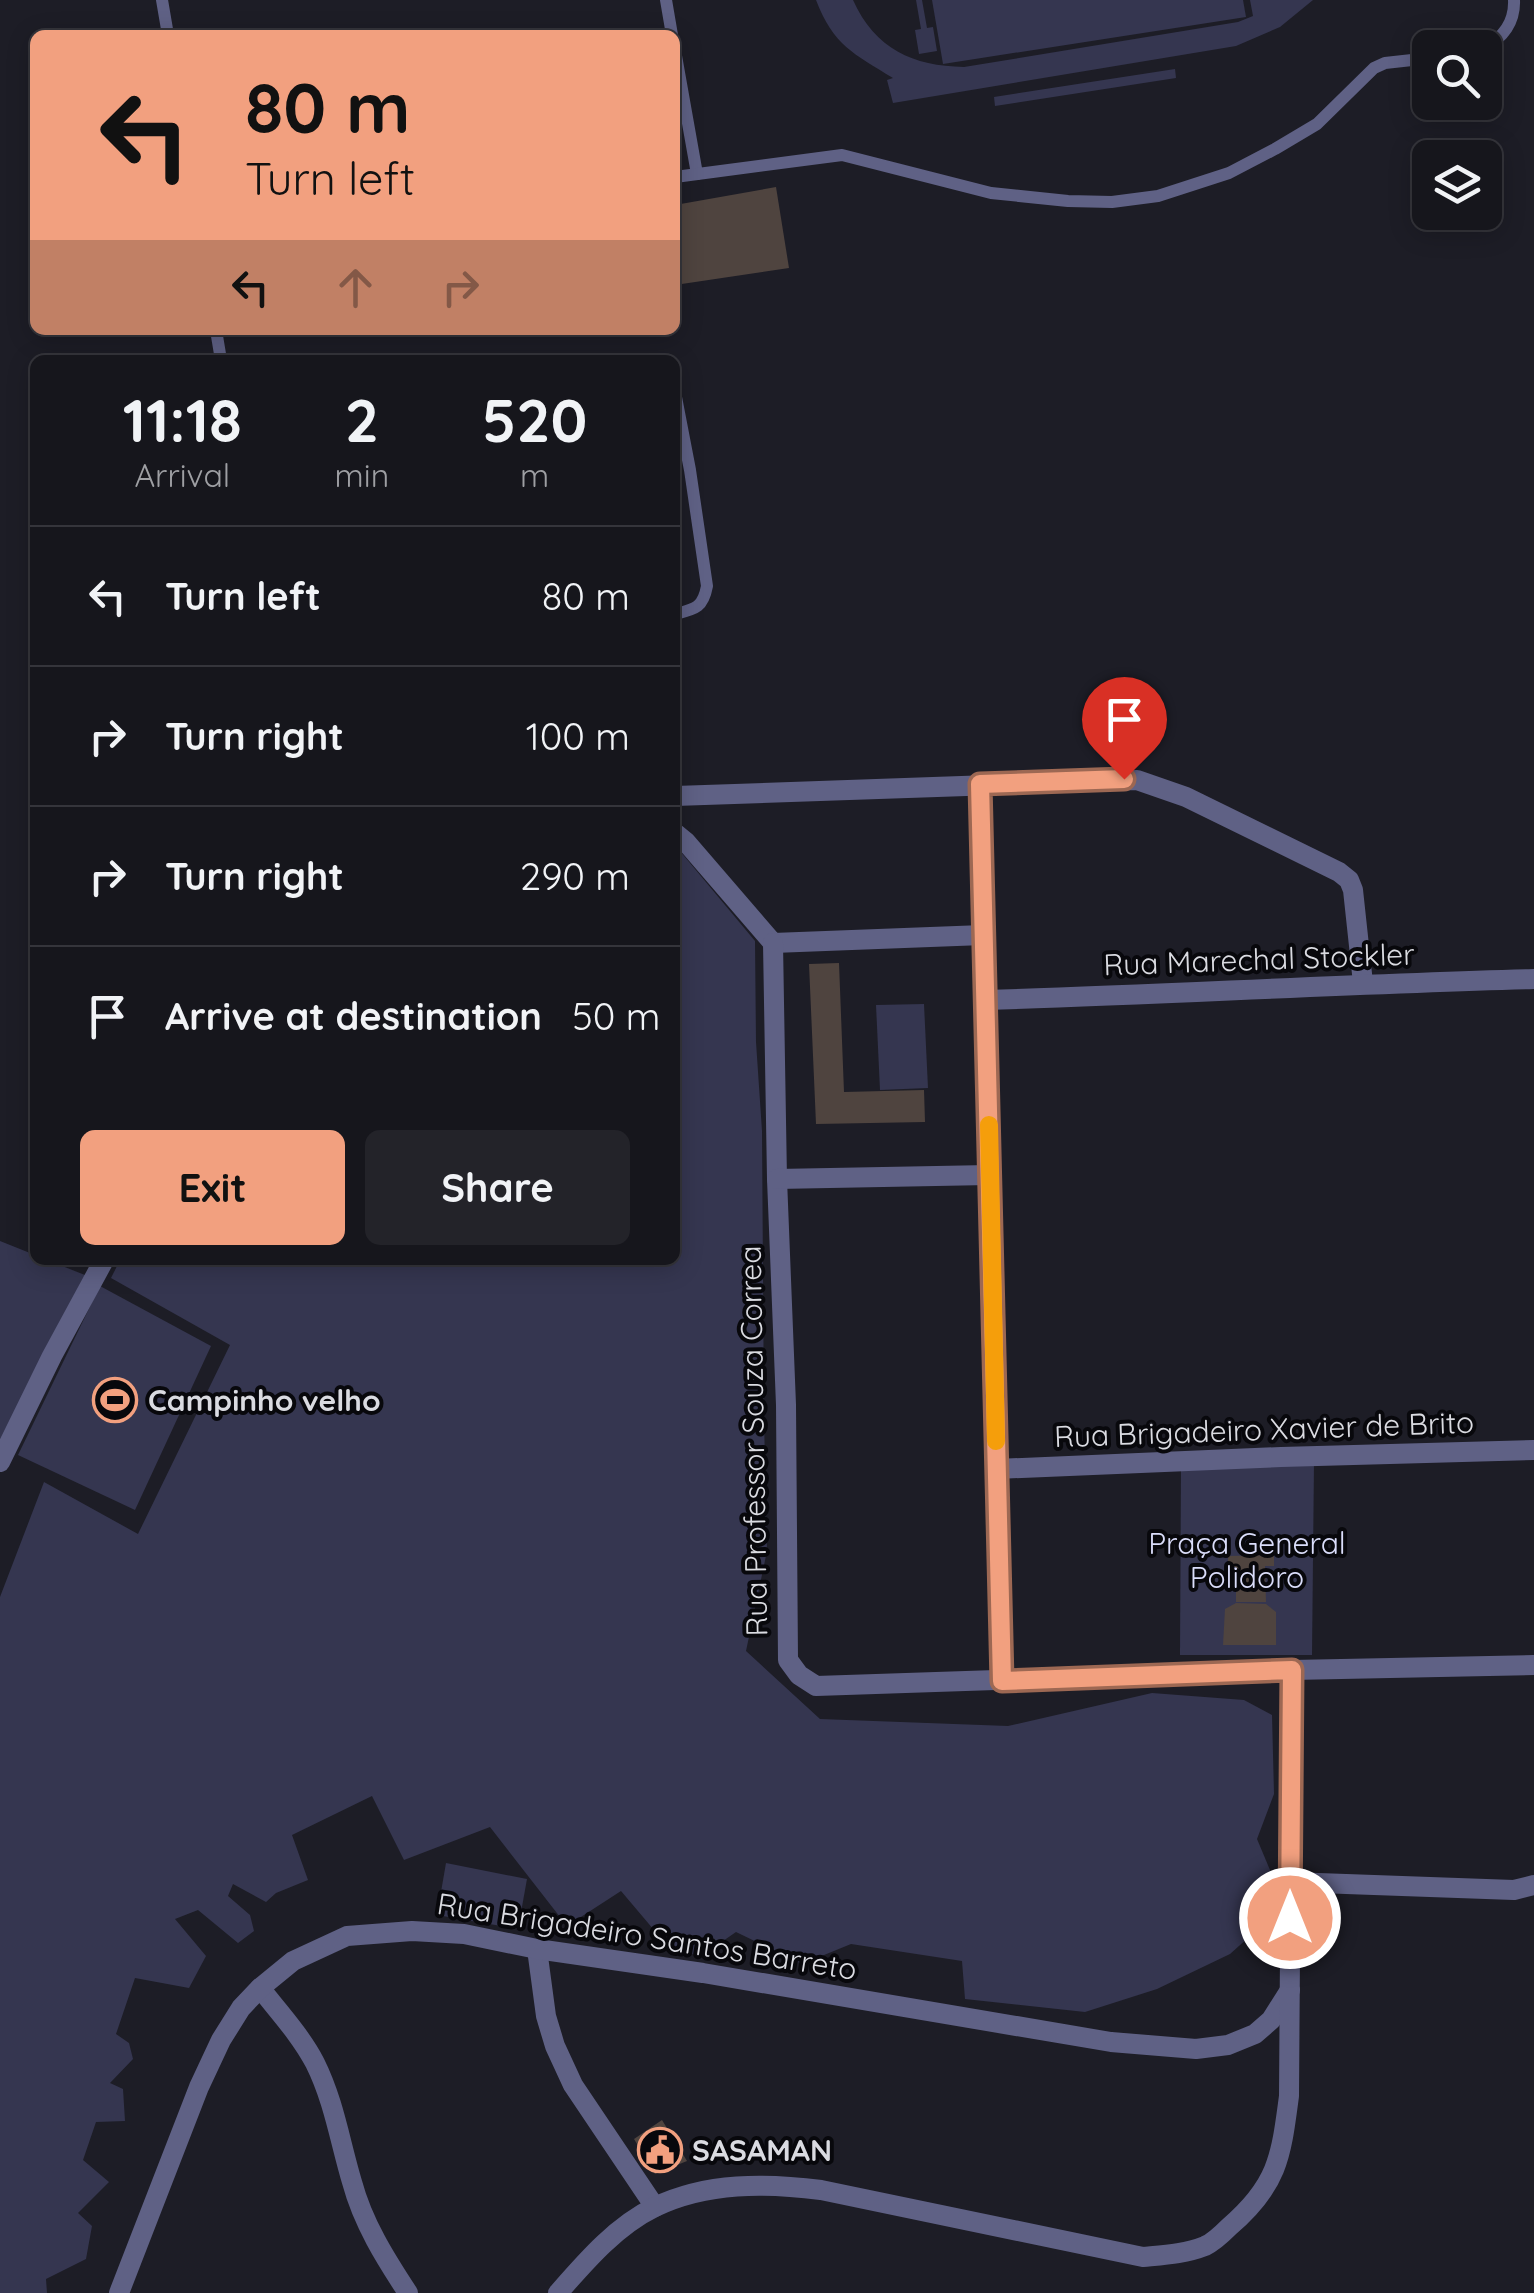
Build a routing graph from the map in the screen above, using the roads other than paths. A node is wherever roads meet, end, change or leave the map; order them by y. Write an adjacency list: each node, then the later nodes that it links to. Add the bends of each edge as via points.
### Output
1 (162, 0): 4 (lane)
2 (666, 0): 5 (lane)
3 (1514, 0): 6 (lane)
4 (167, 30)
5 (671, 30)
6 (1502, 36)
7 (1412, 60): 9 (lane, via 1374,68 1318,124 1275,150 1158,196 1112,202 991,194 842,155)
8 (680, 80): 9 (lane)
9 (696, 174): 10 (lane)
10 (680, 177)
11 (680, 418): 12 (lane, via 707,586 696,608)
12 (680, 613)
13 (980, 784): 14 (street); 16 (street); 19 (street, via 1137,780 1339,872 1354,890)
14 (680, 796)
15 (680, 839): 17 (street)
16 (984, 934): 17 (street); 20 (street)
17 (773, 943): 22 (street, Rua Professor Souza Correa)
18 (1534, 979): 19 (street, Rua Marechal Stockler)
19 (1363, 983): 20 (street, Rua Marechal Stockler)
20 (987, 1000): 21 (street)
21 (989, 1175): 22 (street); 26 (street)
22 (777, 1179): 29 (street, Rua Professor Souza Correa, via 788,1660 816,1686)
23 (101, 1265): 25 (street)
24 (1534, 1450): 26 (street, Rua Brigadeiro Xavier de Brito)
25 (0, 1462)
26 (997, 1469): 29 (street)
27 (1534, 1666): 28 (street, Rua Professor Souza Correa)
28 (1292, 1670): 29 (street, Rua Professor Souza Correa); 30 (street)
29 (1002, 1681)
30 (1290, 1882): 31 (street, via 1514,1890); 34 (street)
31 (1534, 1885)
32 (537, 1950): 33 (street, Rua Brigadeiro Santos Barreto, via 464,1934 362,1934 293,1961); 34 (street, Rua Brigadeiro Santos Barreto, via 1111,2042 1196,2049 1256,2034); 35 (street, via 555,2046 573,2085)
33 (260, 1988): 36 (street, Rua Brigadeiro Santos Barreto, via 221,2040 199,2087); 37 (street, via 315,2062 365,2218)
34 (1290, 1990): 35 (street, via 1282,2150 1272,2179 1248,2211 1209,2245 1143,2257 777,2185 716,2188)
35 (655, 2207): 38 (street, via 591,2254)
36 (119, 2293)
37 (408, 2293)
38 (558, 2293)

